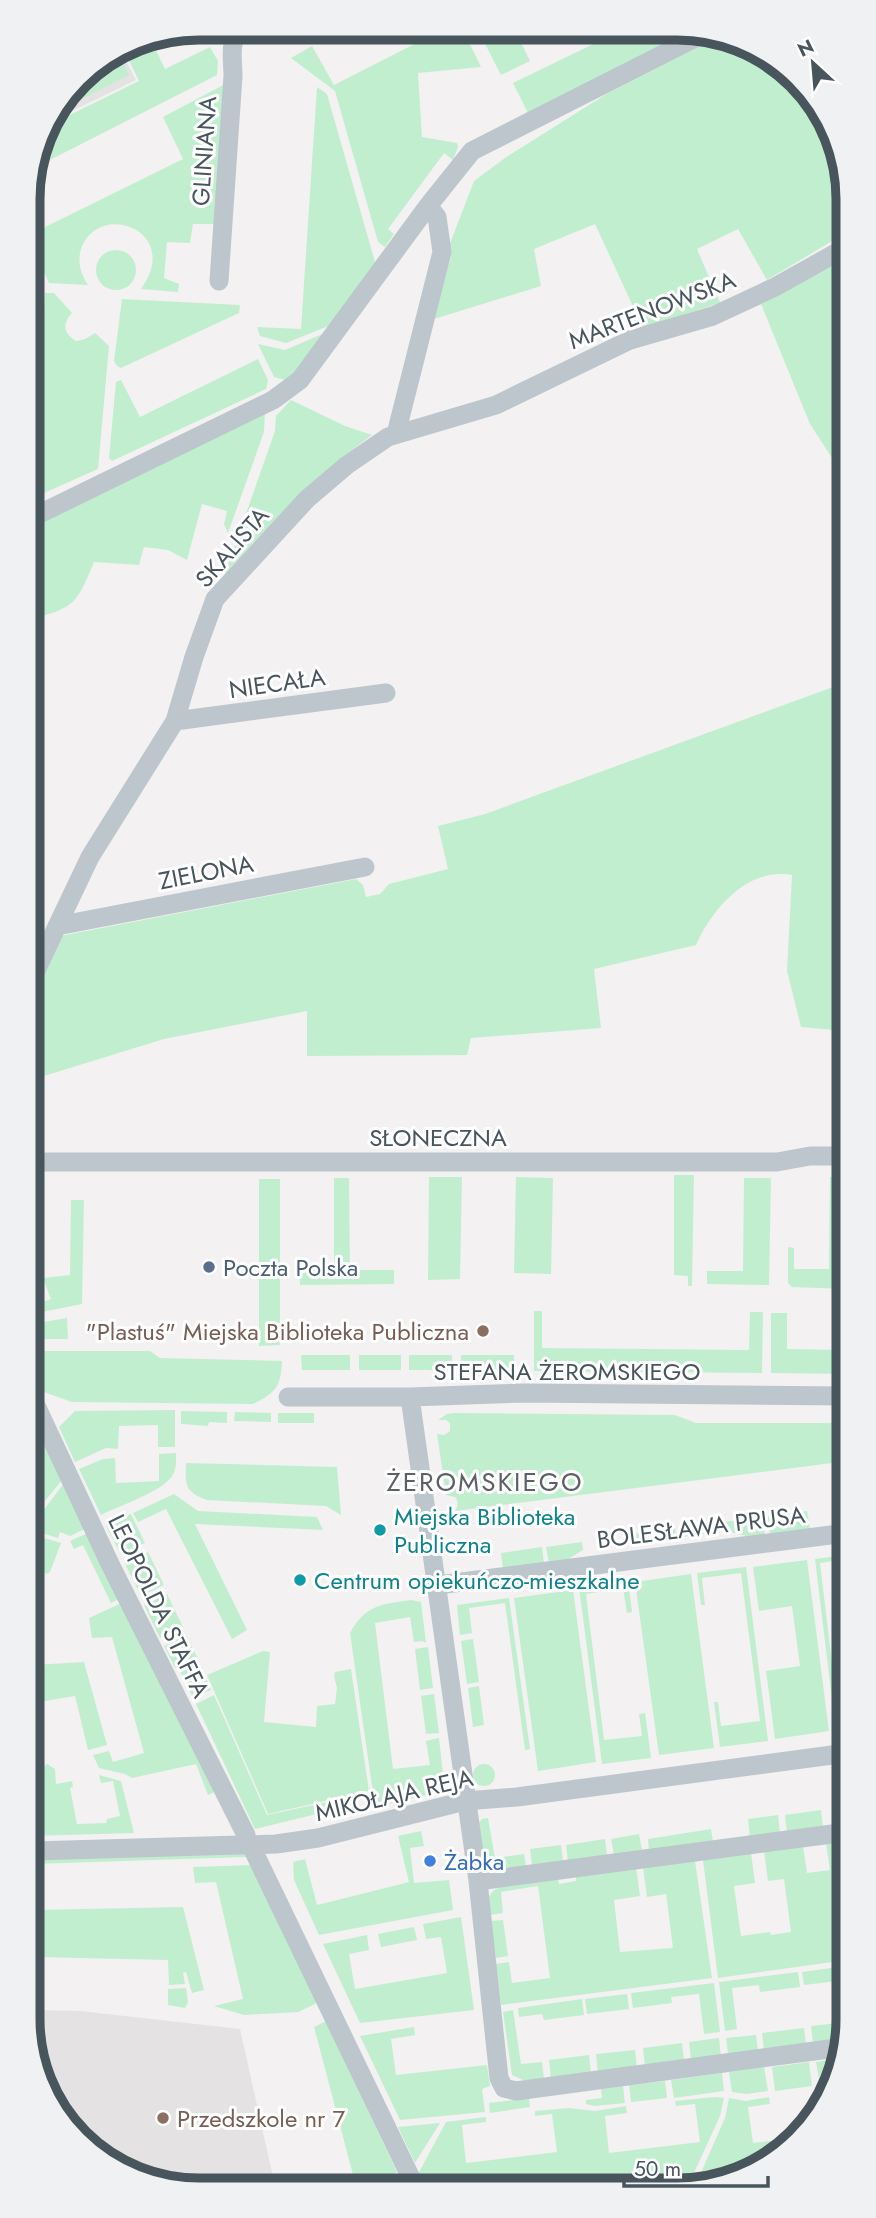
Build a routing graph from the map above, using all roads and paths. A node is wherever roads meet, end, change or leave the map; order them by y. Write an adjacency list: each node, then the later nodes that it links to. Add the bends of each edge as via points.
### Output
1 (233, 41): 5 (street, GLINIANA)
2 (689, 41): 3 (street, via 472,151)
3 (428, 206): 6 (street, via 438,217 442,252); 7 (street, via 296,383 273,400)
4 (836, 252): 6 (street, MARTENOWSKA, via 713,316 630,340 496,405)
5 (219, 281)
6 (396, 434): 9 (street, SKALISTA, via 347,465 307,499 215,599)
7 (41, 513)
8 (386, 693): 9 (street, NIECAŁA)
9 (175, 721): 11 (street, SKALISTA, via 90,857)
10 (365, 867): 11 (street, ZIELONA)
11 (57, 926): 12 (street, SKALISTA)
12 (41, 961)
13 (835, 1156): 14 (street, SŁONECZNA, via 777,1162)
14 (40, 1162)
15 (835, 1396): 17 (street, STEFANA ŻEROMSKIEGO, via 524,1393)
16 (288, 1397): 17 (street, STEFANA ŻEROMSKIEGO)
17 (410, 1397): 20 (street)
18 (40, 1415): 27 (street, LEOPOLDA STAFFA)
19 (835, 1534): 20 (street, BOLESŁAWA PRUSA)
20 (438, 1585): 22 (street)
21 (835, 1756): 22 (street, MIKOŁAJA REJA)
22 (465, 1801): 24 (street, MIKOŁAJA REJA, via 276,1844); 25 (street)
23 (835, 1834): 25 (street)
24 (40, 1850)
25 (478, 1881): 26 (street, via 499,2078 505,2088 516,2091)
26 (833, 2048)
27 (411, 2178)

